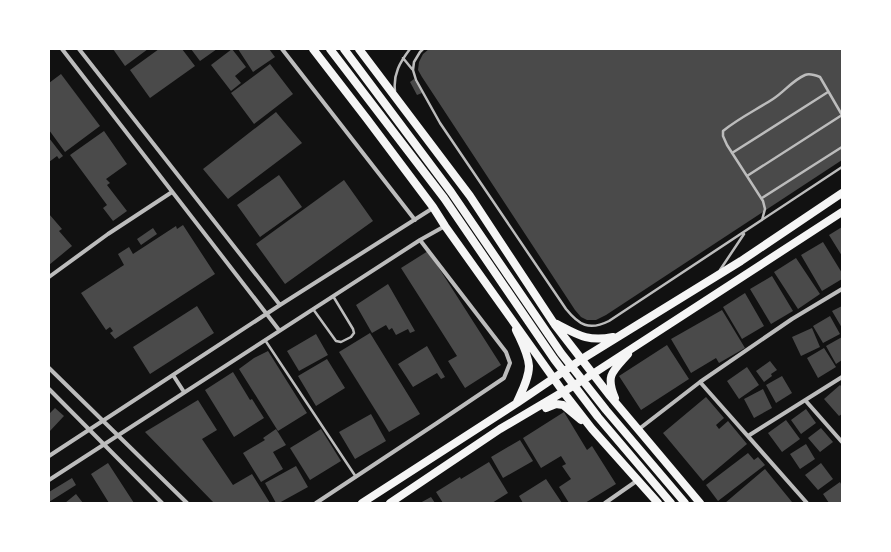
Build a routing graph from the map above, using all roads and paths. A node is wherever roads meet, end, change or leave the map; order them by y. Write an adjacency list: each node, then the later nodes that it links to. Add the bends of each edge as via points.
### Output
1 (62, 49): 19 (street)
2 (79, 49): 33 (street)
3 (282, 49): 24 (street)
4 (313, 49): 22 (main road)
5 (330, 49): 75 (main road, via 444,198 554,359 598,417)
6 (344, 49): 76 (main road, via 451,192 561,353)
7 (359, 49): 13 (main road)
8 (410, 49): 10 (lane)
9 (423, 49): 11 (lane, via 414,62)
10 (403, 58): 11 (lane); 13 (lane, via 394,82)
11 (413, 70): 27 (lane, via 440,123 566,309 581,324 591,327 609,321)
12 (828, 92): 14 (lane); 16 (lane); 16 (lane, via 820,77 814,74 806,74 798,79 774,99 723,131)
13 (395, 96): 37 (main road, via 470,196)
14 (842, 115): 18 (lane)
15 (842, 147): 21 (lane)
16 (732, 153): 18 (lane)
17 (842, 167): 25 (lane)
18 (747, 176): 21 (lane)
19 (172, 192): 30 (street); 35 (street)
20 (842, 193): 29 (main road)
21 (762, 198): 25 (lane, via 765,209)
22 (433, 207): 24 (street); 26 (main road)
23 (842, 212): 41 (main road)
24 (415, 220): 33 (street)
25 (762, 220): 27 (lane)
26 (445, 226): 28 (street); 36 (main road)
27 (745, 232): 29 (lane)
28 (420, 240): 32 (street); 65 (street, via 506,352 510,363 504,378)
29 (716, 276): 39 (main road)
30 (49, 277)
31 (842, 288): 48 (street)
32 (333, 296): 34 (street); 34 (lane, via 353,329 351,337 341,342 336,341)
33 (280, 305): 35 (street)
34 (313, 309): 38 (street)
35 (267, 314): 38 (street); 45 (street)
36 (510, 316): 46 (main road); 53 (main road, via 529,367)
37 (553, 321): 39 (main road, via 579,336 600,340); 42 (main road)
38 (279, 330): 40 (street)
39 (618, 336): 42 (main road)
40 (265, 340): 50 (street); 65 (lane)
41 (636, 345): 44 (main road); 54 (main road, via 610,378 610,386)
42 (582, 358): 44 (main road); 46 (main road)
43 (49, 368): 55 (street)
44 (592, 374): 51 (main road); 54 (main road)
45 (174, 375): 50 (street); 55 (street)
46 (554, 377): 51 (main road); 53 (main road)
47 (842, 377): 52 (street)
48 (700, 382): 58 (street); 61 (street)
49 (49, 389): 59 (street)
50 (184, 392): 60 (street)
51 (564, 393): 56 (main road); 57 (main road)
52 (805, 400): 61 (street); 62 (street)
53 (517, 403): 71 (main road)
54 (618, 406): 58 (main road)
55 (104, 421): 59 (street); 60 (street)
56 (500, 429): 57 (main road, via 556,404 563,405); 72 (main road)
57 (592, 429): 67 (main road)
58 (639, 429): 77 (main road)
59 (89, 430): 63 (street); 64 (street)
60 (118, 435): 63 (street); 69 (street)
61 (748, 436): 78 (street)
62 (842, 442)
63 (103, 444): 66 (street); 68 (street)
64 (49, 456)
65 (356, 477): 70 (street)
66 (49, 480)
67 (638, 480): 73 (street); 74 (main road)
68 (162, 503)
69 (187, 503)
70 (316, 503)
71 (362, 503)
72 (390, 503)
73 (605, 503)
74 (658, 503)
75 (671, 503)
76 (685, 503)
77 (700, 503)
78 (808, 503)

